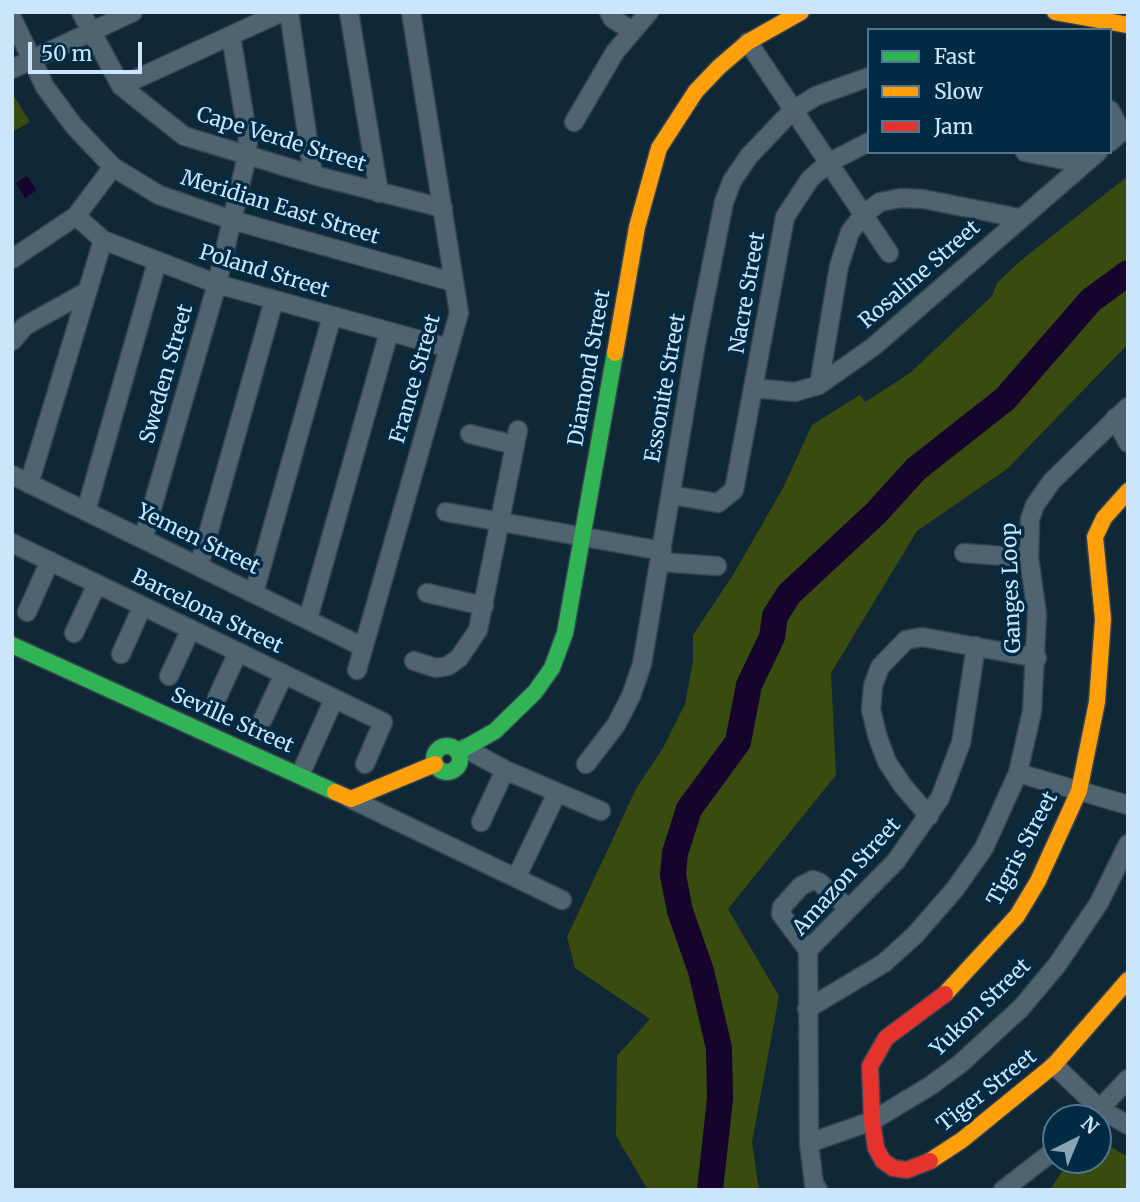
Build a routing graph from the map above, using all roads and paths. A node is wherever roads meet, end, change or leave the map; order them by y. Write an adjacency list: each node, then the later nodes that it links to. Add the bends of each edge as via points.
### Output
1 (81, 12): 14 (street, Cape Verde Street)
2 (133, 12): 14 (street)
3 (282, 12): 15 (street)
4 (289, 12): 32 (street)
5 (349, 12): 33 (street)
6 (411, 12): 34 (street, France Street)
7 (609, 12): 13 (street)
8 (649, 12): 13 (street)
9 (802, 12): 16 (street, Diamond Street)
10 (1055, 12): 12 (street)
11 (12, 18): 17 (street, Meridian East Street)
12 (1128, 24)
13 (631, 30): 23 (street)
14 (90, 32): 17 (street); 20 (street, Cape Verde Street)
15 (231, 36): 20 (street); 28 (street, Sweden Street)
16 (748, 42): 21 (street); 63 (street, Diamond Street, via 696,91 659,148 637,227)
17 (32, 60): 18 (street); 31 (street, Meridian East Street, via 56,104)
18 (12, 69)
19 (867, 77): 21 (street, Essonite Street, via 816,96)
20 (121, 86): 28 (street, Cape Verde Street, via 184,136)
21 (792, 111): 29 (street); 59 (street, Essonite Street, via 749,156 724,202)
22 (1112, 113): 24 (street)
23 (574, 122)
24 (1115, 138)
25 (867, 143): 29 (street, Nacre Street)
26 (1034, 154): 30 (street)
27 (1096, 154): 30 (street, Rosaline Street)
28 (247, 156): 32 (street, Cape Verde Street); 38 (street, Sweden Street)
29 (828, 163): 35 (street); 52 (street, Nacre Street, via 802,190 785,217)
30 (1084, 164): 37 (street, Rosaline Street)
31 (113, 167): 36 (street); 38 (street, Meridian East Street, via 159,195)
32 (313, 175): 33 (street, Cape Verde Street)
33 (379, 192): 34 (street, Cape Verde Street)
34 (443, 208): 43 (street, France Street)
35 (863, 215): 37 (street, via 880,202 901,198); 40 (street); 51 (street, via 850,232 839,267)
36 (76, 216): 39 (street, Poland Street); 41 (street)
37 (1019, 218): 51 (street, Rosaline Street, via 873,347)
38 (232, 220): 43 (street, Meridian East Street); 44 (street, Sweden Street)
39 (103, 240): 42 (street, Poland Street); 45 (street)
40 (889, 253)
41 (12, 259)
42 (157, 262): 44 (street, Poland Street); 60 (street)
43 (453, 282): 50 (street, France Street, via 459,313)
44 (217, 284): 46 (street, Poland Street); 64 (street, Sweden Street)
45 (86, 292): 49 (street, via 25,326); 57 (street)
46 (274, 300): 47 (street, Poland Street); 70 (street)
47 (332, 316): 48 (street, Poland Street); 73 (street)
48 (389, 332): 50 (street, Poland Street); 78 (street)
49 (12, 341)
50 (449, 348): 83 (street, France Street)
51 (819, 385): 52 (street, Rosaline Street, via 795,392)
52 (754, 388): 59 (street, Nacre Street, via 734,490 718,503)
53 (1122, 413): 55 (street); 68 (street, Ganges Loop, via 1052,481 1035,505)
54 (470, 434): 62 (street, via 517,438)
55 (1128, 443)
56 (12, 475): 57 (street, Yemen Street)
57 (29, 484): 60 (street, Yemen Street)
58 (1128, 491): 100 (street, Tigris Street, via 1104,517 1095,537 1103,618 1097,702)
59 (671, 495): 67 (street, Essonite Street)
60 (86, 511): 64 (street, Yemen Street)
61 (446, 512): 62 (street)
62 (499, 523): 63 (street); 75 (street)
63 (580, 535): 67 (street); 94 (street, Diamond Street, via 565,633 552,668 513,716)
64 (142, 539): 70 (street, Yemen Street)
65 (12, 543): 69 (street, Barcelona Street)
66 (964, 553): 68 (street)
67 (661, 556): 71 (street); 96 (street, Essonite Street, via 642,664 631,696)
68 (1029, 558): 86 (street, Ganges Loop, via 1037,614)
69 (50, 561): 72 (street, Barcelona Street); 77 (street)
70 (199, 566): 73 (street, Yemen Street)
71 (717, 566)
72 (97, 584): 76 (street, Barcelona Street); 80 (street)
73 (254, 593): 78 (street, Yemen Street)
74 (427, 593): 75 (street)
75 (484, 606): 87 (street, via 478,630 459,658 436,668)
76 (142, 607): 79 (street, Barcelona Street); 85 (street)
77 (27, 612)
78 (308, 620): 83 (street, Yemen Street)
79 (191, 629): 84 (street, Barcelona Street); 90 (street)
80 (74, 633)
81 (12, 645): 99 (street, Seville Street)
82 (976, 646): 86 (street); 105 (street, Amazon Street, via 961,743); 105 (street, via 922,636 906,640 880,667 873,685 871,709 887,762)
83 (363, 647): 88 (street, France Street)
84 (238, 652): 89 (street, Barcelona Street); 91 (street)
85 (121, 654)
86 (1037, 658): 98 (street, Ganges Loop, via 1032,712)
87 (414, 661)
88 (357, 670)
89 (284, 674): 92 (street, Barcelona Street); 93 (street)
90 (169, 676)
91 (217, 698)
92 (334, 699): 95 (street, Barcelona Street, via 383,722); 99 (street)
93 (263, 719)
94 (462, 750): 97 (street); 102 (street, Diamond Street, via 441,747 435,764)
95 (365, 764)
96 (586, 764)
97 (505, 770): 101 (street); 106 (street)
98 (1018, 773): 100 (street, Tigris Street); 113 (street, Ganges Loop, via 984,848 931,917 884,963)
99 (300, 775): 102 (street, Seville Street)
100 (1079, 791): 103 (street, Tigris Street); 118 (street, Tigris Street, via 1017,916 950,990 886,1038 876,1051 870,1066)
101 (557, 793): 104 (street); 108 (street)
102 (351, 799): 108 (street)
103 (1128, 805)
104 (601, 811)
105 (929, 816): 110 (street, Amazon Street, via 896,861)
106 (481, 822)
107 (1128, 844): 118 (street, Yukon Street, via 1099,903 1021,1008 960,1064)
108 (516, 878): 109 (street)
109 (562, 900)
110 (848, 908): 111 (street, Amazon Street); 111 (street, via 813,880 801,886 780,914)
111 (808, 950): 113 (street, Amazon Street)
112 (1128, 980): 114 (street, Tiger Street)
113 (807, 1009): 119 (street, Amazon Street)
114 (1054, 1065): 116 (street); 118 (street, Tiger Street, via 962,1140 907,1170 883,1161)
115 (1128, 1079): 117 (street)
116 (1087, 1104)
117 (1104, 1104)
118 (872, 1121): 119 (street, Yukon Street)
119 (809, 1143): 121 (street, Amazon Street)
120 (1042, 1160): 122 (street)
121 (815, 1188)
122 (1003, 1190)

